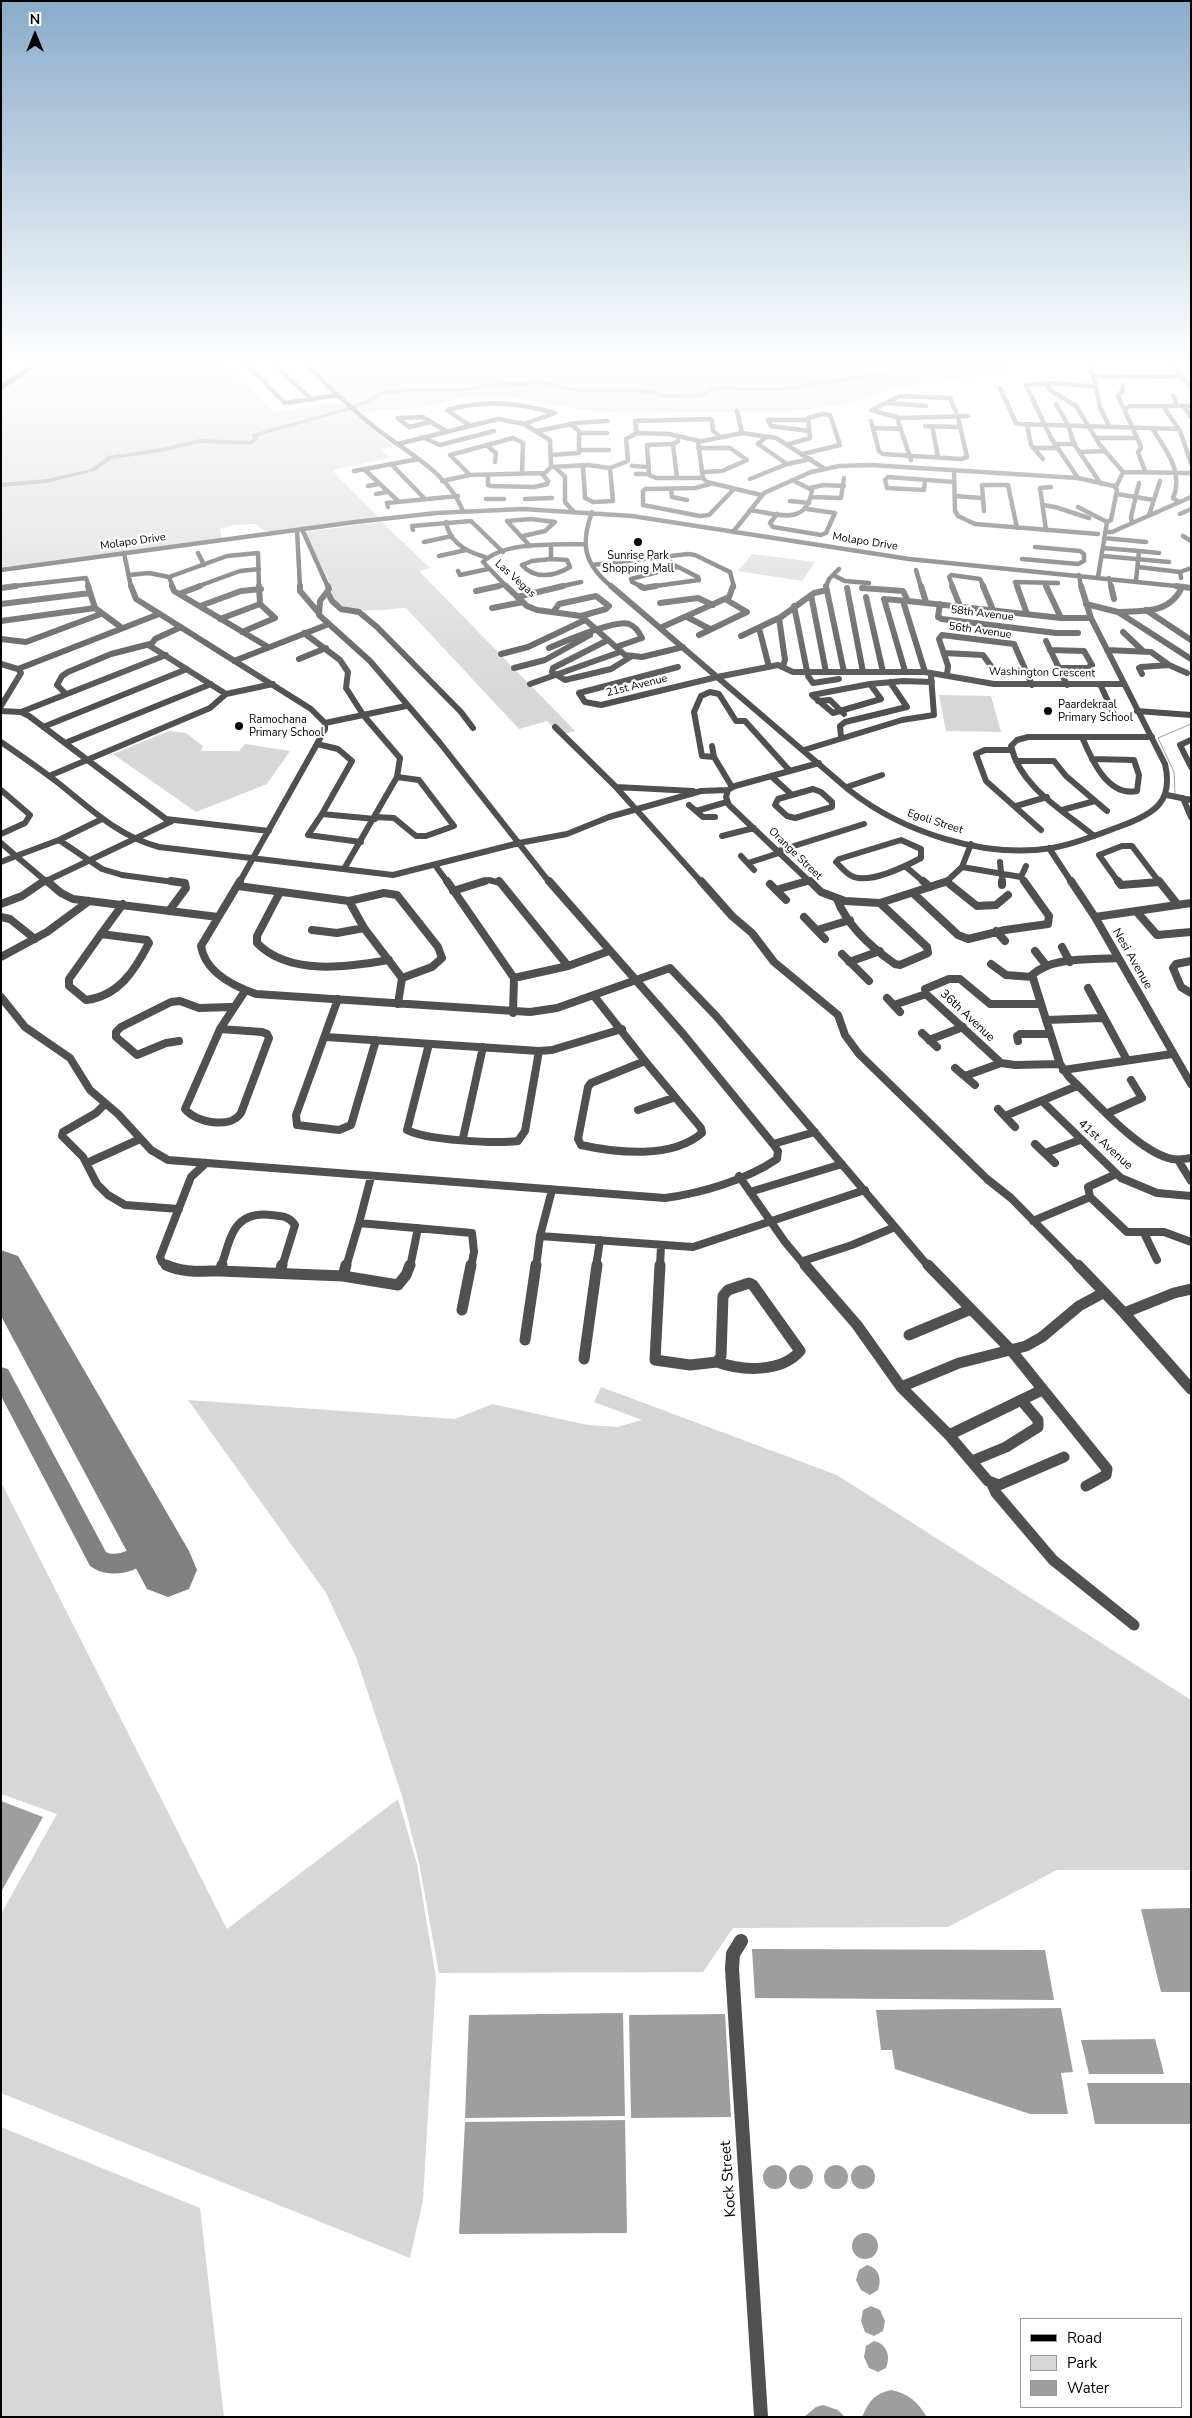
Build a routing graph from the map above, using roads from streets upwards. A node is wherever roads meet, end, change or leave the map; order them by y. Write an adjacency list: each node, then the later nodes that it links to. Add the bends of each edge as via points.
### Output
1 (1123, 472): 48 (street)
2 (368, 473): 39 (street)
3 (400, 473): 63 (street)
4 (433, 473): 34 (street)
5 (468, 473): 24 (street)
6 (560, 473): 80 (street, via 565,477 565,502)
7 (583, 473): 8 (street, via 585,498 605,503 613,501)
8 (610, 473)
9 (650, 473): 27 (street)
10 (676, 473): 28 (street)
11 (713, 473): 26 (street)
12 (765, 473): 31 (street)
13 (813, 473): 32 (street)
14 (954, 473): 37 (street)
15 (998, 473): 30 (street)
16 (1074, 473): 30 (street)
17 (1094, 473): 41 (street)
18 (1170, 473): 19 (street)
19 (1175, 473): 20 (street); 72 (street, via 1178,485 1173,498)
20 (1191, 473)
21 (522, 474): 22 (street); 25 (street)
22 (542, 474): 43 (street, via 547,484)
23 (636, 474): 27 (street)
24 (470, 475): 25 (street); 34 (street)
25 (488, 475): 45 (street, via 488,485)
26 (703, 475): 28 (street); 40 (street)
27 (651, 476): 28 (street); 36 (street)
28 (677, 478)
29 (844, 478): 44 (street)
30 (1078, 478): 41 (street)
31 (750, 479)
32 (792, 480): 47 (street); 54 (street)
33 (925, 480): 33 (street, via 888,478 885,480 887,488 917,491 924,490); 37 (street)
34 (442, 481): 55 (street)
35 (1160, 481): 69 (street)
36 (643, 482)
37 (954, 482): 56 (street)
38 (1139, 483): 62 (street)
39 (378, 484): 42 (street); 51 (street)
40 (710, 484): 49 (street); 50 (street)
41 (1101, 484): 48 (street)
42 (368, 486)
43 (534, 486): 45 (street); 59 (street)
44 (844, 486): 47 (street); 68 (street, via 841,498)
45 (497, 487): 65 (street)
46 (1050, 487): 73 (street, via 1040,488)
47 (810, 488): 68 (street)
48 (1116, 488): 53 (street)
49 (671, 489): 50 (street, via 645,489 643,505 709,515); 67 (street, via 672,497)
50 (734, 489): 54 (street)
51 (387, 492): 52 (street); 70 (street)
52 (376, 494)
53 (1117, 494): 62 (street); 88 (street, via 1111,520)
54 (761, 495): 78 (street)
55 (458, 496): 63 (street, via 434,501); 79 (street)
56 (955, 496): 61 (street); 90 (street, via 958,516 982,526)
57 (1191, 497): 72 (street)
58 (524, 498): 59 (street)
59 (533, 498): 60 (street)
60 (552, 498)
61 (982, 498): 81 (street); 90 (street, via 983,484 1008,486)
62 (1137, 498): 69 (street); 89 (street)
63 (425, 499): 70 (street, via 410,503)
64 (486, 499): 65 (street)
65 (496, 499): 66 (street)
66 (504, 499)
67 (687, 500)
68 (810, 500): 71 (street); 76 (street)
69 (1154, 500): 85 (street)
70 (398, 501): 74 (street, via 387,503)
71 (790, 501)
72 (1179, 502): 85 (street)
73 (1043, 505): 86 (street, via 1056,506 1073,515); 94 (street)
74 (388, 507)
75 (1078, 507): 86 (street)
76 (807, 509): 83 (street, via 800,515); 83 (street, via 835,514 826,534 773,527 770,523)
77 (1191, 509): 84 (street)
78 (750, 510): 83 (street); 95 (street)
79 (463, 511): 80 (street, Molapo Drive); 92 (street, Molapo Drive)
80 (572, 511): 82 (street, Molapo Drive)
81 (984, 511)
82 (592, 512): 95 (street, Molapo Drive); 107 (street)
83 (777, 514)
84 (1180, 514)
85 (1149, 515): 89 (street)
86 (1090, 516): 88 (street); 97 (street)
87 (446, 522): 93 (street, via 412,526); 99 (street); 114 (street, via 471,521)
88 (1107, 522): 96 (street)
89 (1132, 523): 96 (street)
90 (1017, 528): 91 (street)
91 (1032, 529): 94 (street); 110 (street)
92 (299, 530): 115 (street, Molapo Drive); 161 (street, via 326,580); 164 (street, via 300,587)
93 (413, 530)
94 (1046, 530): 97 (street)
95 (733, 532): 141 (street, Molapo Drive, via 909,559)
96 (1105, 532): 102 (street)
97 (1087, 533): 98 (street)
98 (1098, 534)
99 (452, 536): 104 (street); 112 (street)
100 (523, 536): 100 (street, via 507,521 555,522 550,530); 109 (street)
101 (1183, 536): 103 (street)
102 (1104, 538): 105 (street); 111 (street)
103 (1191, 541)
104 (424, 542)
105 (1136, 542): 106 (street); 113 (street)
106 (1146, 542)
107 (584, 544): 108 (street, Las Vegas); 128 (street, Egoli Street)
108 (551, 545): 109 (street, Las Vegas); 121 (street)
109 (530, 546): 114 (street, Las Vegas)
110 (1035, 547): 124 (street); 124 (street, via 1072,548 1083,552 1084,561 1078,564)
111 (1103, 548): 113 (street); 119 (street)
112 (466, 550): 120 (street); 125 (street, via 438,554)
113 (1138, 551): 117 (street); 123 (street)
114 (503, 552): 120 (street, Las Vegas)
115 (124, 553): 135 (street, Molapo Drive); 138 (street)
116 (198, 553): 127 (street)
117 (1158, 553)
118 (666, 556): 128 (street); 129 (street); 168 (street, via 696,555 730,572 733,593)
119 (1103, 556): 123 (street); 143 (street)
120 (486, 558): 133 (street, Las Vegas, via 483,562)
121 (552, 559): 121 (street, via 532,561 522,565 537,576 570,567 567,560)
122 (1022, 559): 124 (street)
123 (1138, 559): 126 (street); 130 (street)
124 (1035, 560)
125 (445, 562)
126 (1169, 562)
127 (204, 565): 131 (street, via 228,556 256,553); 142 (street)
128 (592, 565): 204 (street, Egoli Street, via 608,584)
129 (677, 567): 129 (street, via 699,580 644,588 631,580 640,574)
130 (1138, 567): 137 (street); 146 (street)
131 (260, 568): 156 (street); 162 (street)
132 (1191, 568): 137 (street)
133 (488, 569): 139 (street); 150 (street, Las Vegas)
134 (839, 569): 140 (street)
135 (1, 570)
136 (916, 570): 173 (street)
137 (1180, 572): 145 (street)
138 (129, 575): 142 (street); 191 (street, via 134,596)
139 (460, 575)
140 (833, 575): 157 (street, via 827,582); 158 (street, via 850,582 902,587)
141 (1079, 575): 143 (street, Molapo Drive); 178 (street)
142 (169, 577): 162 (street, via 172,588)
143 (1098, 577): 144 (street, Molapo Drive)
144 (1108, 578): 146 (street, Molapo Drive); 169 (street)
145 (1181, 578)
146 (1136, 581): 151 (street, Molapo Drive)
147 (581, 582): 165 (street)
148 (1045, 583): 149 (street); 192 (street, via 1014,583); 197 (street)
149 (1058, 583)
150 (504, 585): 159 (street); 165 (street, Las Vegas)
151 (1182, 587): 155 (street, Molapo Drive); 186 (street, via 1175,601)
152 (1, 588): 160 (street, via 84,577)
153 (847, 588): 250 (street)
154 (862, 588): 158 (street)
155 (1191, 588)
156 (261, 589): 176 (street); 180 (street, via 241,591)
157 (827, 590): 163 (street); 249 (street)
158 (904, 591): 170 (street)
159 (476, 592)
160 (90, 593): 175 (street); 184 (street)
161 (328, 593): 167 (street); 287 (street, via 341,609 359,612 377,627)
162 (179, 594): 180 (street)
163 (811, 595): 181 (street); 248 (street)
164 (305, 597): 167 (street); 188 (street)
165 (517, 597): 171 (street, Las Vegas)
166 (866, 597): 251 (street)
167 (322, 598): 188 (street)
168 (725, 599): 179 (street); 206 (street, via 747,612)
169 (1114, 599)
170 (906, 601): 172 (street); 246 (street, via 884,598); 252 (street)
171 (523, 602): 183 (street); 187 (street, Las Vegas, via 537,610)
172 (914, 602): 173 (street)
173 (926, 602): 177 (street)
174 (660, 603): 179 (street, via 698,598)
175 (1, 604)
176 (260, 604): 199 (street); 209 (street, via 275,619)
177 (940, 604): 182 (street); 208 (street, 58th Avenue, via 938,617 942,619)
178 (1086, 604): 189 (street); 198 (street)
179 (713, 605): 194 (street)
180 (200, 606): 199 (street)
181 (794, 606): 196 (street); 247 (street)
182 (960, 606): 185 (street); 185 (street, via 951,575 980,579)
183 (493, 607)
184 (95, 608): 190 (street); 200 (street)
185 (993, 610): 192 (street)
186 (1146, 610): 189 (street); 217 (street)
187 (554, 611): 195 (street, Las Vegas); 195 (street, via 559,604 591,596 599,597 609,606)
188 (318, 612): 201 (street)
189 (1118, 612): 233 (street)
190 (101, 614): 203 (street); 215 (street, via 30,641)
191 (159, 614): 202 (street); 203 (street)
192 (1027, 614): 193 (street)
193 (1039, 616): 197 (street); 208 (street)
194 (687, 617): 204 (street); 206 (street)
195 (583, 618): 207 (street, Las Vegas); 229 (street, via 528,647)
196 (779, 618): 205 (street); 237 (street)
197 (1061, 618): 198 (street)
198 (1091, 618): 226 (street)
199 (220, 619): 209 (street)
200 (1, 621)
201 (329, 624): 211 (street); 275 (street, via 356,646)
202 (181, 627): 219 (street); 234 (street)
203 (122, 628): 244 (street)
204 (660, 628): 221 (street, Egoli Street)
205 (759, 628): 214 (street); 240 (street)
206 (710, 629): 213 (street)
207 (598, 631): 216 (street, Las Vegas); 223 (street); 224 (street, via 628,623 640,634 642,638); 242 (street, via 544,660)
208 (1038, 631): 212 (street, 58th Avenue)
209 (242, 632): 220 (street)
210 (1122, 632): 227 (street)
211 (304, 633): 220 (street); 222 (street)
212 (1078, 633)
213 (699, 635)
214 (741, 636)
215 (1, 640)
216 (608, 640): 224 (street, Las Vegas); 258 (street, via 553,668 552,672)
217 (1191, 640)
218 (1046, 641): 225 (street)
219 (150, 644): 230 (street, via 151,648); 272 (street, via 112,654 68,672 57,685)
220 (268, 647): 234 (street)
221 (683, 647): 231 (street, Las Vegas, via 642,657); 259 (street, Egoli Street)
222 (326, 648): 232 (street); 281 (street, via 348,672 346,688)
223 (549, 648)
224 (618, 649): 231 (street, Las Vegas); 258 (street)
225 (1050, 650): 243 (street); 243 (street, via 1084,651 1092,665 1088,668)
226 (1107, 650): 227 (street); 269 (street)
227 (1145, 651): 236 (street)
228 (944, 653): 238 (street, via 980,654 988,659); 257 (street, 56th Avenue); 267 (street, 56th Avenue, via 939,639 942,636 1011,643)
229 (501, 654)
230 (166, 655): 245 (street); 272 (street)
231 (632, 656): 258 (street, via 613,668 565,680)
232 (299, 659)
233 (1191, 659)
234 (234, 661): 264 (street)
235 (1, 664): 244 (street)
236 (1169, 664): 241 (street); 253 (street)
237 (783, 666): 240 (street, 21st Avenue); 247 (street, 21st Avenue, via 790,672)
238 (991, 666)
239 (678, 667): 256 (street, 21st Avenue)
240 (769, 667): 259 (street, 21st Avenue)
241 (1152, 667): 254 (street, via 1139,668); 255 (street)
242 (514, 668)
243 (1060, 668): 270 (street)
244 (18, 669): 274 (street, via 20,676)
245 (187, 669): 263 (street); 285 (street)
246 (905, 671): 251 (street, 21st Avenue); 252 (street, Washington Crescent)
247 (806, 672): 248 (street, 21st Avenue); 260 (street, via 813,683)
248 (826, 672): 249 (street, 21st Avenue)
249 (844, 672): 250 (street, 21st Avenue)
250 (863, 672): 251 (street, 21st Avenue)
251 (883, 672)
252 (928, 672): 257 (street, Washington Crescent); 262 (street)
253 (1187, 673)
254 (1142, 674)
255 (1157, 674)
256 (651, 675): 271 (street); 271 (street, 21st Avenue, via 579,693 585,702 601,705)
257 (947, 675): 267 (street, Washington Crescent, via 994,684)
258 (560, 677): 265 (street)
259 (717, 677): 271 (street, 21st Avenue); 297 (street, Egoli Street)
260 (839, 679)
261 (890, 682): 262 (street); 266 (street); 283 (street, via 907,707)
262 (932, 682): 288 (street, via 934,715)
263 (211, 684): 273 (street); 294 (street)
264 (273, 684): 273 (street); 284 (street, via 311,709)
265 (530, 684)
266 (870, 684): 277 (street, via 881,699); 277 (street, via 812,694 818,702 829,700)
267 (1032, 684): 270 (street, Washington Crescent)
268 (1100, 684): 269 (street, Washington Crescent); 270 (street, Washington Crescent); 282 (street)
269 (1124, 684): 278 (street)
270 (1067, 685)
271 (664, 689)
272 (66, 694): 279 (street)
273 (226, 694): 300 (street, via 210,708)
274 (1, 706)
275 (406, 706): 281 (street); 347 (street, via 440,743)
276 (1, 711): 279 (street)
277 (841, 711): 283 (street)
278 (1137, 711): 280 (street); 291 (street)
279 (21, 712): 285 (street)
280 (1191, 714)
281 (364, 716): 284 (street); 309 (street, via 400,758)
282 (1116, 719)
283 (851, 720): 288 (street); 289 (street, via 840,726)
284 (325, 723): 295 (street)
285 (44, 726): 294 (street)
286 (555, 727): 310 (street)
287 (473, 728)
288 (862, 731): 289 (street)
289 (841, 737): 297 (street)
290 (1082, 737): 291 (street); 298 (street, via 1021,738 1014,742); 301 (street)
291 (1152, 737): 316 (street, via 1169,774)
292 (1191, 740): 304 (street, via 1180,745)
293 (1, 742): 306 (street)
294 (64, 743): 300 (street)
295 (317, 744): 328 (street, via 338,749 352,761); 338 (street)
296 (712, 746): 299 (street)
297 (804, 750): 303 (street, Egoli Street)
298 (1011, 750): 302 (street); 323 (street, via 980,751 976,754 986,781)
299 (714, 757): 305 (street, via 702,756 694,712 701,696 714,692 719,694 736,721 745,721); 312 (street)
300 (87, 759): 306 (street); 333 (street, via 162,817)
301 (1092, 759): 301 (street, via 1097,770 1123,791 1131,793 1137,790 1139,775 1134,760)
302 (1016, 761): 317 (street, via 1024,777); 320 (street, via 1054,761)
303 (819, 763): 305 (street); 311 (street, Egoli Street)
304 (1191, 767)
305 (789, 770): 307 (street)
306 (49, 776): 332 (street)
307 (771, 776): 312 (street); 315 (street)
308 (882, 776): 311 (street)
309 (397, 777): 331 (street); 331 (street, via 419,780 454,826 426,836 416,836 394,817 387,814)
310 (616, 787): 314 (street); 324 (street)
311 (847, 787): 348 (street, Egoli Street, via 866,803 901,822)
312 (730, 789): 314 (street); 321 (street)
313 (1, 790): 339 (street, via 30,815 25,823)
314 (701, 791): 324 (street)
315 (792, 795): 315 (street, via 775,802 790,818 802,817 833,804 817,790)
316 (1167, 795): 318 (street); 341 (street, Egoli Street, via 1147,816)
317 (1047, 797): 323 (street); 325 (street)
318 (1183, 798): 319 (street); 330 (street)
319 (1191, 800)
320 (1095, 801): 325 (street); 327 (street)
321 (727, 802): 326 (street); 335 (street, Orange Street)
322 (688, 805): 326 (street)
323 (1016, 806): 337 (street)
324 (636, 810): 347 (street, via 567,834); 496 (street, via 732,916 752,933 774,962 838,1015 845,1035 859,1054)
325 (1062, 810): 341 (street)
326 (696, 812): 329 (street, via 703,817)
327 (1107, 812)
328 (322, 814): 331 (street); 345 (street, via 308,835)
329 (715, 817)
330 (1191, 817)
331 (375, 818): 345 (street)
332 (102, 819): 342 (street); 343 (street)
333 (172, 821): 338 (street); 343 (street)
334 (864, 824): 350 (street)
335 (754, 828): 340 (street); 350 (street, Orange Street)
336 (716, 830): 340 (street)
337 (1041, 830)
338 (269, 831): 353 (street)
339 (1, 834)
340 (722, 836): 346 (street)
341 (1094, 836): 349 (street, Egoli Street)
342 (59, 840): 351 (street); 354 (street)
343 (133, 840): 353 (street, via 159,848); 354 (street)
344 (1, 842): 351 (street)
345 (361, 842): 362 (street)
346 (727, 842)
347 (519, 843): 358 (street); 405 (street)
348 (971, 844): 349 (street, Egoli Street); 361 (street, Orange Street)
349 (1049, 848): 393 (street, Nesi Avenue)
350 (778, 852): 357 (street); 367 (street, Orange Street)
351 (16, 856): 355 (street); 366 (street)
352 (741, 856): 357 (street)
353 (254, 859): 362 (street); 372 (street)
354 (88, 861): 366 (street); 389 (street, via 116,873 185,883 186,888)
355 (1, 862)
356 (1000, 862): 364 (street)
357 (748, 863): 363 (street)
358 (435, 865): 362 (street, via 393,875); 375 (street)
359 (905, 866): 359 (street, via 921,858 922,850 897,840 836,862 848,874 861,878); 373 (street)
360 (1026, 866): 365 (street)
361 (962, 867): 364 (street); 368 (street, Orange Street)
362 (344, 869)
363 (754, 870)
364 (1001, 872): 365 (street); 371 (street)
365 (1021, 877): 398 (street, via 1049,916 1048,924)
366 (46, 880): 381 (street, via 67,897); 384 (street, via 22,896)
367 (808, 880): 374 (street); 379 (street, Orange Street, via 820,892)
368 (947, 882): 373 (street, Orange Street); 378 (street, via 977,906 996,905)
369 (1159, 882): 369 (street, via 1132,846 1099,854 1121,885); 387 (street)
370 (770, 884): 374 (street)
371 (1002, 885)
372 (238, 886): 376 (street); 391 (street)
373 (930, 887): 377 (street, Orange Street)
374 (776, 890): 380 (street)
375 (453, 891): 417 (street, via 489,880 499,881); 420 (street)
376 (280, 892): 382 (street); 411 (street, via 257,936 257,943 263,950 292,963 355,966)
377 (913, 893): 383 (street, Orange Street); 398 (street, via 965,938 972,939)
378 (1008, 895)
379 (837, 899): 383 (street, Orange Street); 394 (street, via 840,909)
380 (786, 900)
381 (89, 901): 385 (street); 401 (street)
382 (349, 901): 395 (street); 419 (street, via 384,893 397,895 438,947 442,958 438,964)
383 (880, 903): 406 (street, via 928,950 926,955 900,965)
384 (1, 904)
385 (123, 904): 389 (street); 400 (street)
386 (1191, 904): 387 (street)
387 (1178, 905): 388 (street)
388 (1136, 910): 393 (street); 399 (street, via 1157,935)
389 (169, 911): 391 (street)
390 (1, 917): 401 (street, via 10,919)
391 (218, 917): 424 (street, via 201,951 208,963 227,981)
392 (804, 917): 397 (street)
393 (1095, 917): 410 (street, Nesi Avenue)
394 (850, 920): 397 (street); 406 (street)
395 (364, 928): 396 (street, via 337,934); 411 (street)
396 (312, 930)
397 (817, 930): 402 (street)
398 (996, 931): 403 (street)
399 (1191, 932)
400 (100, 934): 400 (street, via 68,981 69,986 86,1000 100,998 123,984 149,943 147,940)
401 (35, 939): 409 (street)
402 (825, 939)
403 (1005, 941)
404 (1062, 947): 414 (street)
405 (609, 951): 417 (street); 421 (street)
406 (880, 951): 413 (street)
407 (1035, 951): 416 (street)
408 (842, 954): 413 (street)
409 (1, 957)
410 (1118, 958): 414 (street); 453 (street, Nesi Avenue)
411 (389, 960): 419 (street)
412 (1191, 961): 425 (street, via 1176,964 1173,968 1180,986)
413 (849, 962): 422 (street)
414 (1070, 962): 416 (street)
415 (991, 964): 418 (street, via 1006,975)
416 (1046, 965): 418 (street, via 1034,971)
417 (568, 966): 420 (street)
418 (1032, 977): 432 (street)
419 (402, 978): 431 (street)
420 (514, 978): 436 (street)
421 (636, 980): 427 (street); 472 (street, via 670,968 717,1017); 476 (street)
422 (869, 982)
423 (1088, 988): 437 (street)
424 (245, 991): 430 (street); 434 (street)
425 (1191, 993)
426 (926, 994): 432 (street, 36th Avenue, via 929,987 956,978 963,980 990,1004); 433 (street); 439 (street, 36th Avenue)
427 (594, 996): 436 (street, via 556,1008); 441 (street)
428 (1, 997): 466 (street, via 25,1027 70,1058 90,1090)
429 (887, 998): 433 (street)
430 (338, 999): 431 (street); 444 (street)
431 (398, 1004): 436 (street)
432 (1041, 1004): 438 (street)
433 (894, 1006): 435 (street)
434 (231, 1007): 440 (street); 447 (street, via 195,1007 180,1001 171,1002 116,1032 116,1037 137,1055)
435 (900, 1012)
436 (513, 1013)
437 (1103, 1018): 438 (street); 454 (street)
438 (1046, 1020): 443 (street)
439 (963, 1027): 446 (street); 456 (street, 36th Avenue)
440 (219, 1029): 440 (street, via 184,1109 191,1116 230,1122 241,1112 269,1038 262,1032)
441 (622, 1029): 452 (street, via 552,1050); 455 (street)
442 (922, 1033): 446 (street)
443 (1050, 1034): 448 (street, via 1020,1034); 457 (street)
444 (326, 1037): 445 (street); 445 (street, via 296,1115 298,1126 339,1130 351,1125)
445 (376, 1040): 449 (street)
446 (930, 1040): 451 (street)
447 (179, 1041)
448 (1018, 1041)
449 (429, 1044): 450 (street); 473 (street, via 407,1130 417,1135)
450 (483, 1047): 452 (street); 473 (street)
451 (937, 1048)
452 (539, 1050): 473 (street, via 525,1131 521,1138 510,1142)
453 (1172, 1054): 454 (street); 461 (street, Nesi Avenue)
454 (1128, 1060): 457 (street)
455 (646, 1061): 464 (street); 464 (street, via 596,1080 588,1087 578,1139 581,1144 642,1150 688,1144 699,1137 701,1128)
456 (1001, 1063): 457 (street); 459 (street)
457 (1061, 1067): 463 (street)
458 (955, 1068): 459 (street)
459 (965, 1076): 462 (street)
460 (1131, 1080): 469 (street, via 1142,1098)
461 (1191, 1084)
462 (975, 1085)
463 (1077, 1086): 465 (street); 469 (street)
464 (674, 1098): 468 (street)
465 (1042, 1101): 470 (street); 475 (street, 41st Avenue)
466 (105, 1104): 474 (street); 481 (street, via 96,1113 61,1133)
467 (998, 1109): 470 (street)
468 (638, 1110)
469 (1108, 1113): 480 (street, via 1141,1145 1158,1155)
470 (1005, 1116): 471 (street)
471 (1016, 1127)
472 (815, 1132): 476 (street); 484 (street)
473 (463, 1138)
474 (140, 1139): 481 (street); 482 (street, via 168,1160)
475 (1080, 1140): 478 (street); 485 (street, 41st Avenue)
476 (773, 1144): 486 (street, via 778,1155 774,1162)
477 (1036, 1144): 478 (street)
478 (1045, 1153): 483 (street)
479 (1191, 1158): 480 (street)
480 (1178, 1160): 488 (street)
481 (87, 1163): 494 (street, via 97,1184 125,1205)
482 (206, 1163): 487 (street); 494 (street, via 191,1177)
483 (1055, 1163)
484 (842, 1164): 490 (street); 491 (street)
485 (1116, 1174): 492 (street, 41st Avenue, via 1158,1193); 493 (street, via 1088,1187)
486 (739, 1176): 489 (street, via 679,1198); 491 (street)
487 (371, 1177): 489 (street, via 482,1182); 497 (street)
488 (1191, 1181)
489 (552, 1190): 501 (street)
490 (865, 1190): 495 (street); 498 (street)
491 (750, 1192): 495 (street)
492 (1191, 1196)
493 (1090, 1197): 496 (street); 500 (street, via 1121,1228)
494 (179, 1209): 507 (street, via 160,1257 162,1264 186,1270)
495 (770, 1221): 504 (street, via 693,1247); 506 (street)
496 (1033, 1221): 511 (street)
497 (359, 1223): 499 (street); 509 (street)
498 (895, 1227): 506 (street); 513 (street)
499 (418, 1228): 509 (street, via 409,1268 401,1284); 512 (street, via 462,1231 472,1235 474,1252)
500 (1144, 1233): 503 (street, via 1164,1232); 505 (street)
501 (540, 1236): 502 (street); 516 (street)
502 (600, 1240): 504 (street); 518 (street)
503 (1191, 1242)
504 (661, 1245): 519 (street, via 655,1360 690,1365)
505 (1157, 1260)
506 (803, 1261): 520 (street, via 857,1325)
507 (220, 1271): 508 (street); 508 (street, via 232,1232 239,1222 248,1215 266,1214 290,1219 295,1225)
508 (280, 1273): 509 (street)
509 (343, 1276)
510 (1191, 1289): 514 (street)
511 (1103, 1293): 514 (street); 517 (street, via 1079,1306 1042,1337)
512 (462, 1310)
513 (969, 1310): 515 (street); 517 (street)
514 (1124, 1313): 521 (street)
515 (909, 1335)
516 (525, 1340)
517 (1011, 1350): 520 (street, via 959,1363); 522 (street)
518 (584, 1359)
519 (717, 1362): 519 (street, via 727,1367 752,1369 778,1364 800,1352 750,1283 728,1290 723,1296 721,1356)
520 (901, 1387): 524 (street)
521 (1191, 1389)
522 (1042, 1390): 523 (street); 528 (street, via 1106,1468 1106,1475)
523 (1021, 1400): 524 (street); 526 (street, via 1038,1420 1038,1427)
524 (949, 1435): 526 (street)
525 (1064, 1457): 527 (street, via 1003,1484)
526 (972, 1462): 527 (street)
527 (992, 1484): 529 (street, via 1053,1560)
528 (1086, 1486)
529 (1134, 1625)
530 (741, 1942): 531 (street, Kock Street, via 735,1948 732,1969)
531 (761, 2417)

